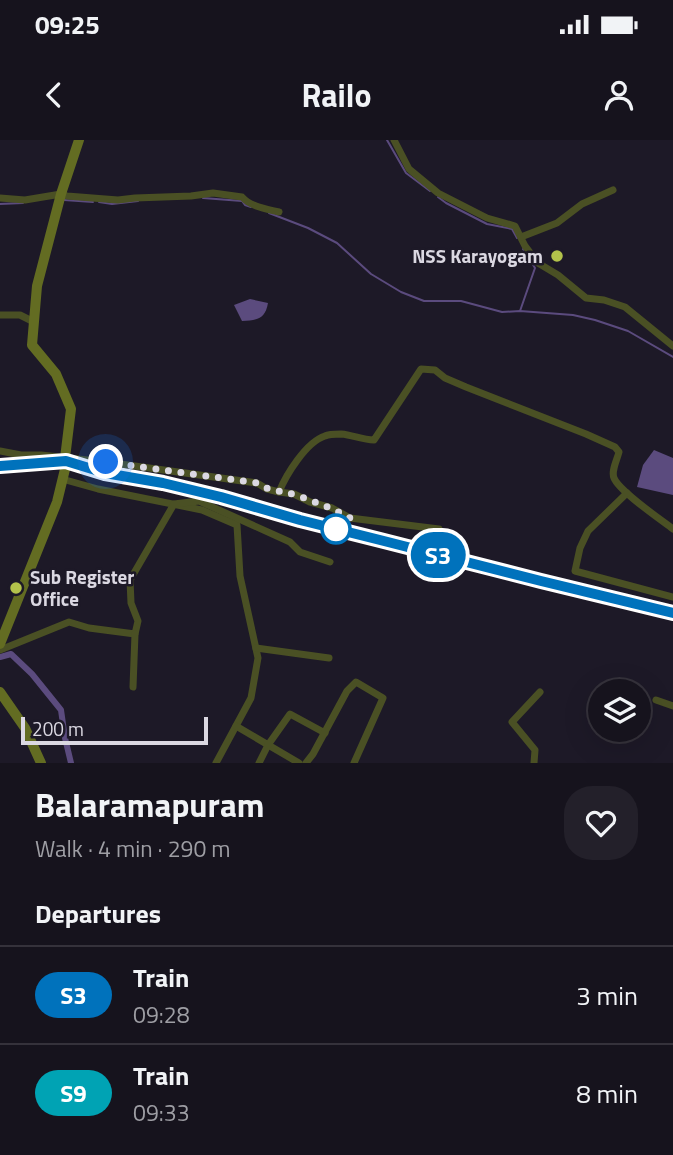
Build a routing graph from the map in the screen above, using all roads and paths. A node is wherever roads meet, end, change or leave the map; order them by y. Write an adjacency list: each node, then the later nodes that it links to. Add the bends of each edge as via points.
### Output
1 (79, 140): 4 (main road)
2 (394, 140): 7 (street, via 409,169 438,192 487,218 515,226)
3 (613, 190): 7 (street, via 582,204 557,223)
4 (61, 194): 5 (street, via 25,200); 6 (street, via 118,200 213,193 242,197 252,205); 9 (main road, via 37,286)
5 (0, 198)
6 (279, 212)
7 (521, 237): 10 (street, via 538,263 586,298 625,307)
8 (0, 315): 9 (street, via 20,315)
9 (34, 322): 12 (main road, via 33,345 56,374 71,409)
10 (673, 346)
11 (0, 451): 12 (street)
12 (65, 457): 13 (main road); 14 (street, via 257,483)
13 (62, 480): 16 (street); 21 (main road, via 22,591)
14 (279, 492): 15 (street, via 310,445 324,436 343,434 374,440 421,369 435,370 615,447 619,452 612,476); 17 (street, via 350,518)
15 (627, 493): 18 (street); 20 (street, via 588,531 575,571)
16 (174, 505): 19 (street, via 198,501 290,542 300,552); 22 (street, via 130,580 138,621); 24 (street, via 202,510 237,525 240,576)
17 (439, 529)
18 (673, 529)
19 (330, 562)
20 (673, 597)
21 (5, 618): 23 (main road)
22 (135, 634): 25 (street, via 69,622); 27 (street)
23 (0, 644)
24 (256, 648): 26 (street); 32 (street, via 251,698)
25 (0, 650)
26 (329, 658)
27 (133, 687)
28 (0, 692): 35 (main road, via 25,728)
29 (540, 692): 41 (street, via 512,722 535,750)
30 (656, 700): 31 (street)
31 (673, 705)
32 (236, 726): 34 (street); 36 (street)
33 (325, 733): 34 (street, via 289,714); 39 (street); 40 (street, via 356,682 383,698)
34 (268, 745): 37 (street); 38 (street)
35 (41, 763)
36 (216, 763)
37 (259, 763)
38 (299, 763)
39 (306, 763)
40 (354, 763)
41 (534, 763)

